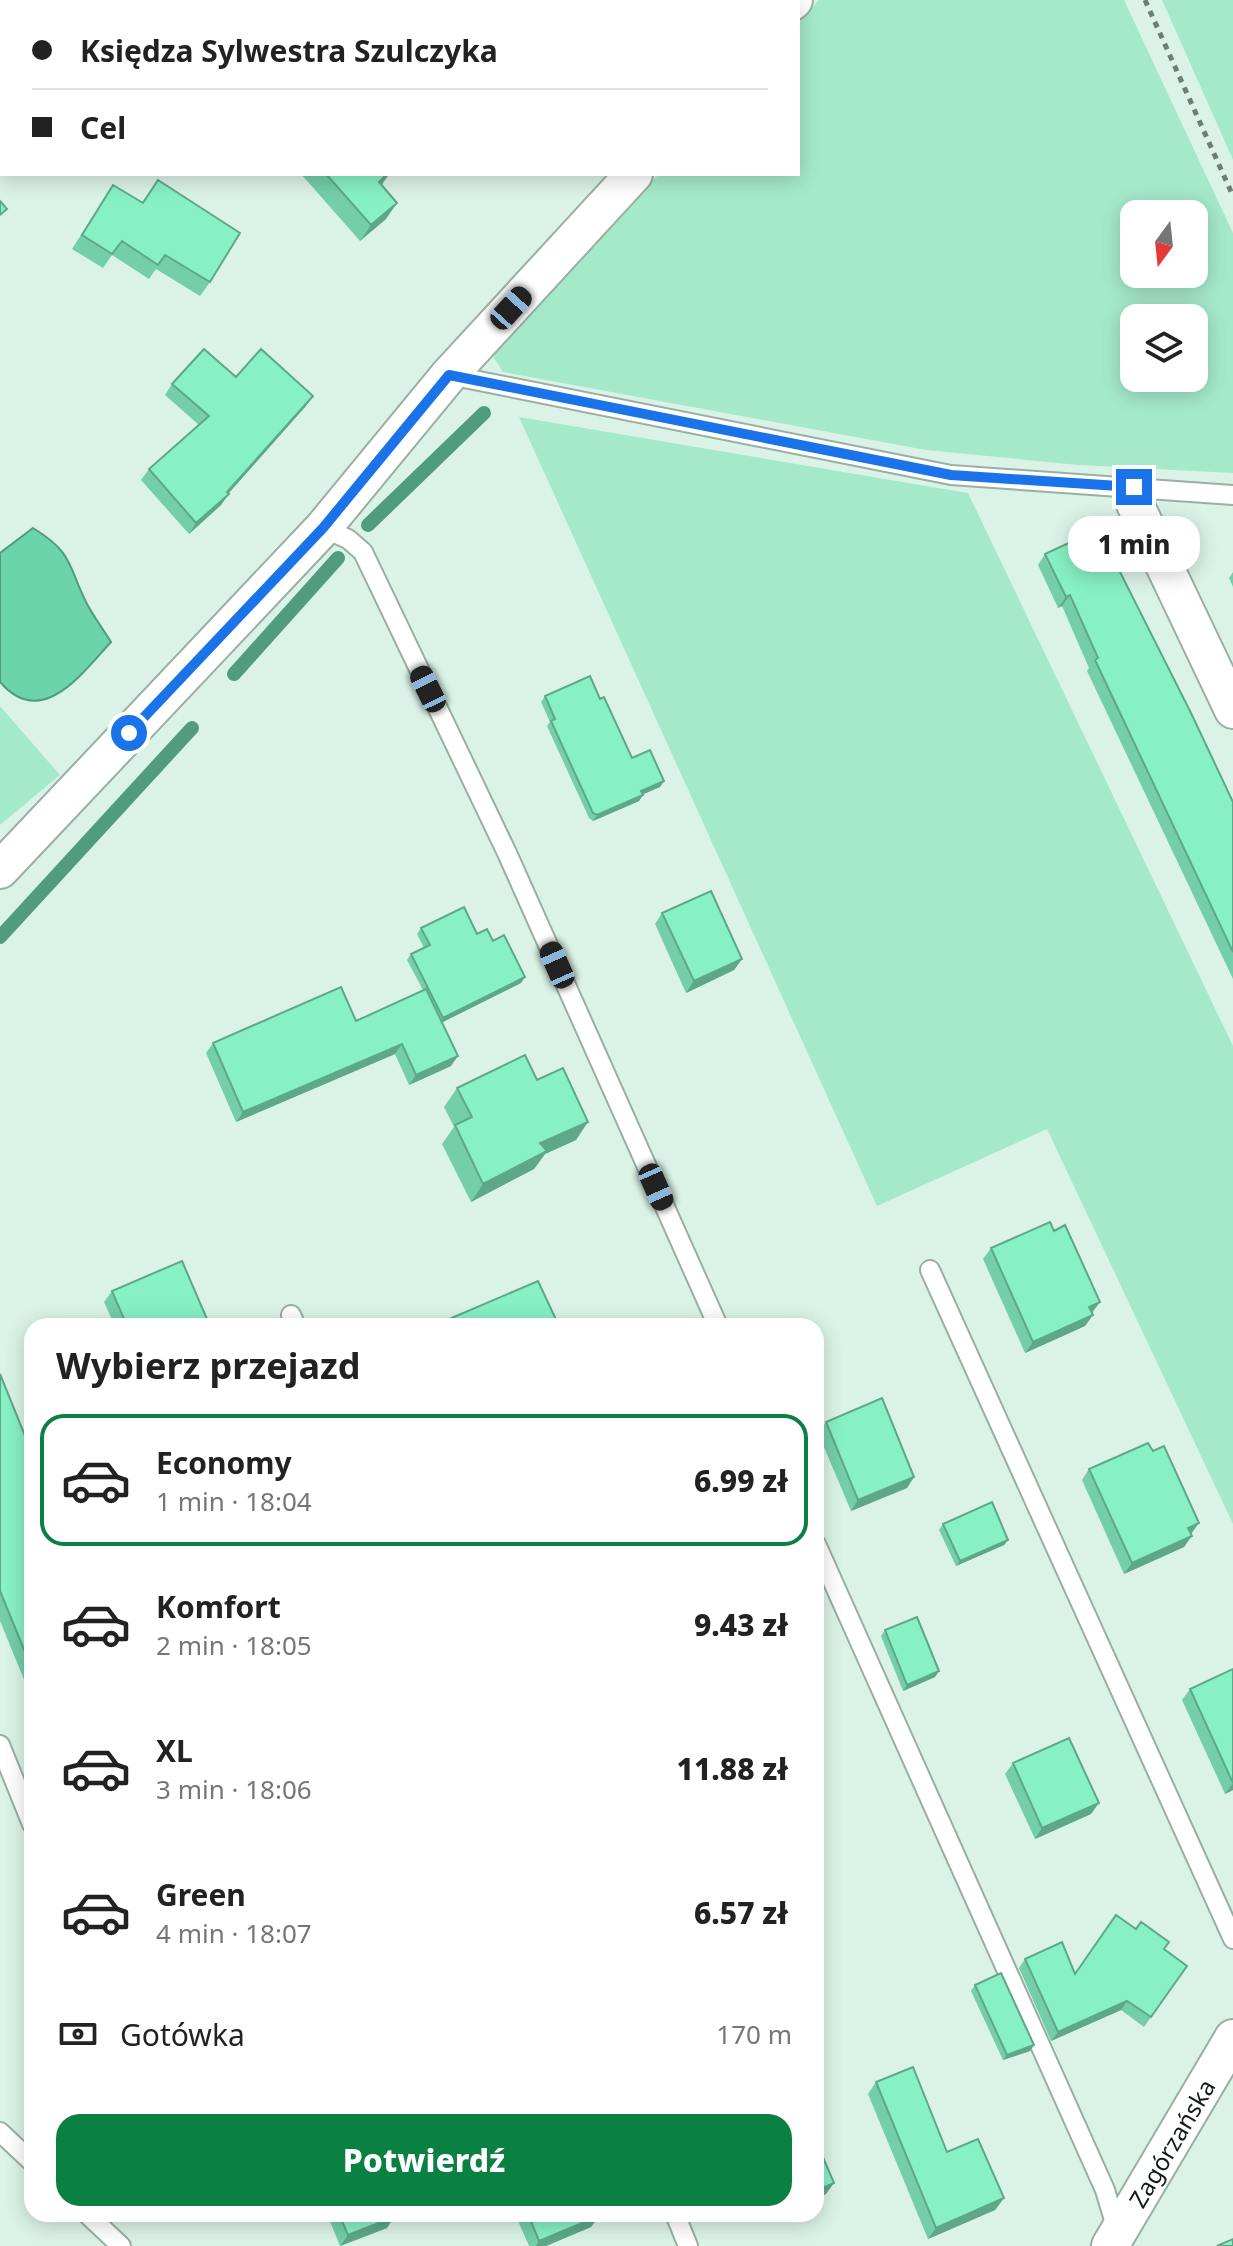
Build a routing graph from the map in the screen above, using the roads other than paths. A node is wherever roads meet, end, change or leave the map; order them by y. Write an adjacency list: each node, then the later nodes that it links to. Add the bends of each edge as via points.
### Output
1 (632, 176): 2 (street)
2 (449, 375): 3 (lane, via 951,475); 5 (street)
3 (1134, 487): 4 (lane); 6 (street, via 1135,504)
4 (1233, 495)
5 (323, 528): 7 (street); 9 (lane, via 363,552 507,853)
6 (1233, 710)
7 (0, 870)
8 (930, 1270): 13 (lane)
9 (714, 1318)
10 (824, 1562): 19 (lane, via 1105,2190)
11 (0, 1745): 12 (lane)
12 (24, 1804)
13 (1233, 1939)
14 (1232, 2045): 19 (street, Zagórzańska)
15 (0, 2132): 16 (lane)
16 (24, 2154)
17 (96, 2222): 20 (lane)
18 (678, 2222): 21 (lane)
19 (1114, 2241)
20 (121, 2246)
21 (688, 2246)

